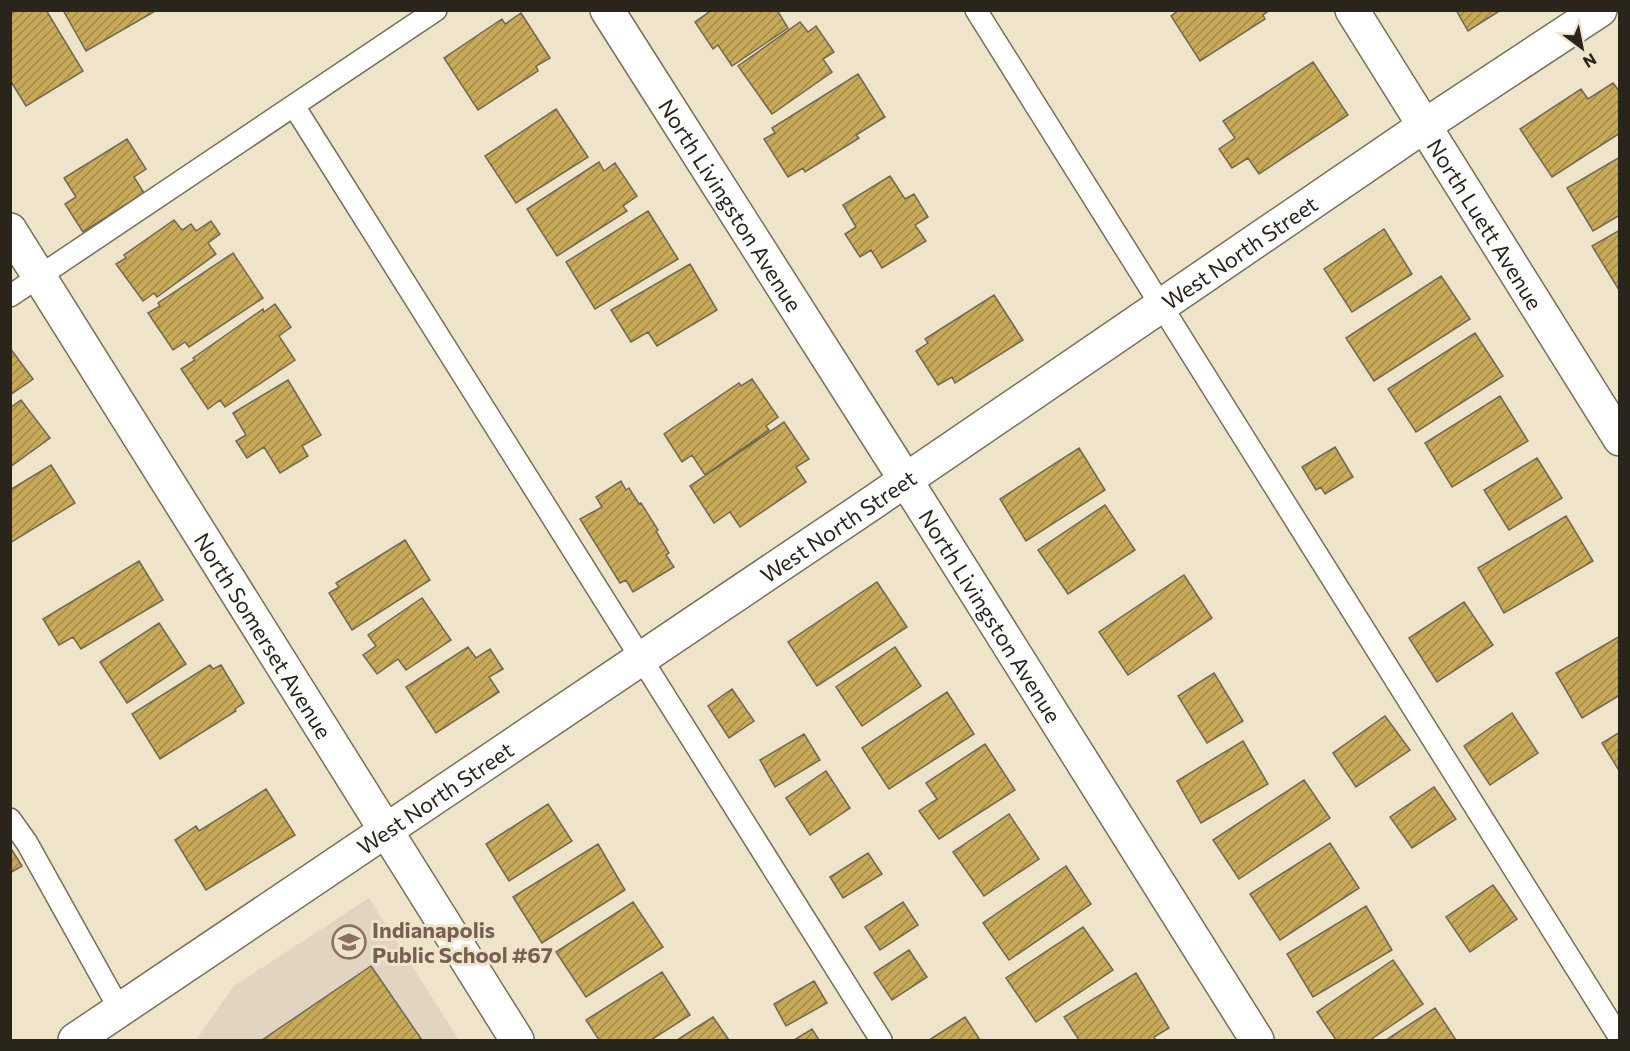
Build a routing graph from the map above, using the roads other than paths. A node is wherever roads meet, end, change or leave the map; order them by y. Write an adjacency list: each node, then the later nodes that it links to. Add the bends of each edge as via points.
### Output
1 (436, 10): 6 (lane)
2 (607, 10): 13 (street, North Livingston Avenue)
3 (976, 10): 11 (lane)
4 (1352, 10): 7 (street, North Luett Avenue)
5 (1600, 10): 7 (street, West North Street)
6 (294, 106): 9 (lane); 14 (lane)
7 (1424, 126): 11 (street, West North Street); 12 (street, North Luett Avenue)
8 (10, 230): 9 (street, North Somerset Avenue)
9 (39, 276): 10 (lane); 16 (street, North Somerset Avenue)
10 (10, 296)
11 (1160, 307): 13 (street, West North Street); 18 (lane)
12 (1620, 438)
13 (906, 480): 14 (street, West North Street); 22 (street, North Livingston Avenue)
14 (641, 660): 16 (street, West North Street); 21 (lane)
15 (10, 819): 17 (lane)
16 (386, 832): 17 (street, West North Street); 20 (street, North Somerset Avenue)
17 (120, 1010): 19 (street, West North Street)
18 (1620, 1038)
19 (75, 1041)
20 (517, 1041)
21 (881, 1041)
22 (1257, 1041)

